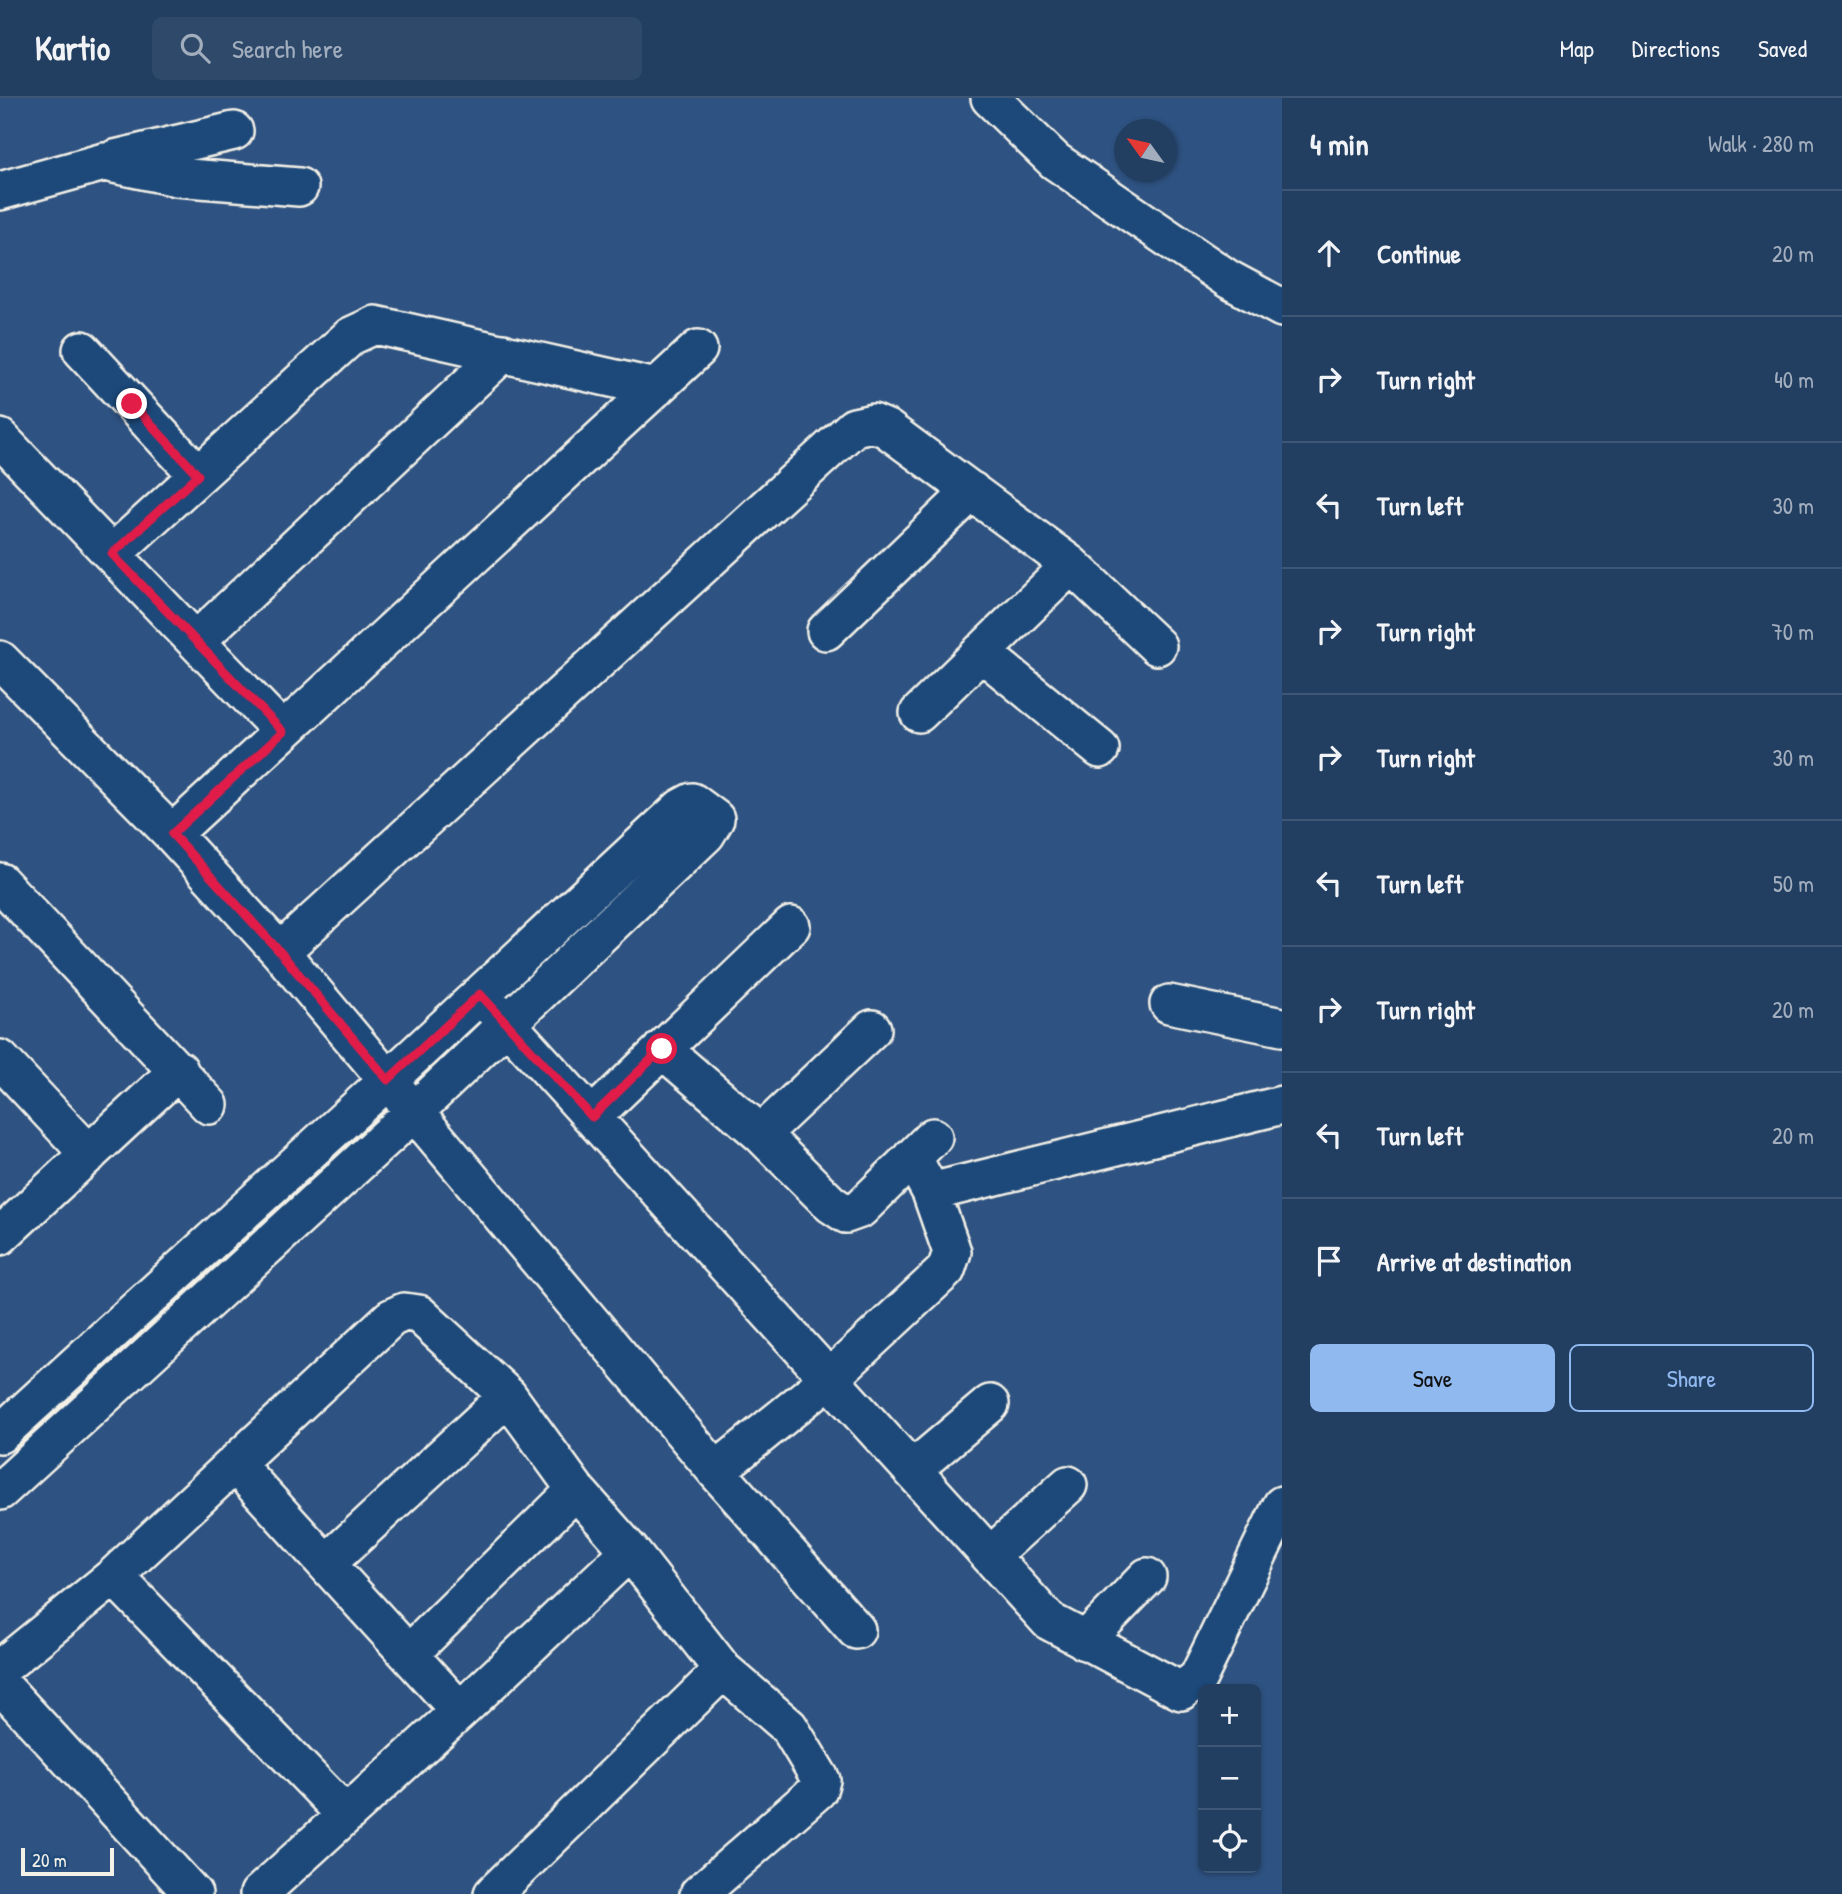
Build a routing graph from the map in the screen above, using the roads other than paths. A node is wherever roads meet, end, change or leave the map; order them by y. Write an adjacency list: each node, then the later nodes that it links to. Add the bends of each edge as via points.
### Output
1 (990, 98): 6 (street, via 1055,161 1228,279)
2 (234, 131): 3 (street)
3 (104, 162): 4 (street, via 176,177); 5 (street)
4 (299, 187)
5 (0, 191)
6 (1282, 308)
7 (698, 349): 10 (street)
8 (82, 350): 12 (street)
9 (503, 353): 10 (street); 12 (street, via 375,326 351,337); 17 (street)
10 (656, 388): 22 (street)
11 (0, 438): 14 (street)
12 (198, 475): 14 (street)
13 (972, 491): 15 (street); 16 (street); 27 (street, via 887,429 873,424 854,427)
14 (112, 554): 17 (street)
15 (1072, 565): 18 (street); 19 (street)
16 (826, 631)
17 (196, 641): 22 (street)
18 (1157, 646)
19 (981, 652): 21 (street); 23 (street)
20 (0, 660): 24 (street)
21 (919, 713)
22 (283, 732): 24 (street)
23 (1100, 749)
24 (172, 834): 27 (street)
25 (0, 882): 35 (street)
26 (791, 926): 33 (street)
27 (280, 952): 36 (street)
28 (480, 994): 30 (street); 30 (street, via 681,808 692,802 715,819 706,835); 36 (street)
29 (1169, 1004): 31 (street)
30 (505, 1023): 39 (street); 40 (street)
31 (1282, 1027)
32 (872, 1029): 41 (street)
33 (662, 1049): 40 (street); 41 (street)
34 (0, 1059): 42 (street)
35 (179, 1070): 37 (street); 42 (street)
36 (388, 1080): 39 (street); 48 (street)
37 (209, 1105)
38 (1282, 1105): 43 (street)
39 (414, 1112): 51 (street); 54 (street)
40 (592, 1117): 45 (street)
41 (761, 1134): 43 (street, via 846,1214 860,1209 922,1147)
42 (89, 1154): 44 (street)
43 (931, 1192): 45 (street, via 952,1252 946,1270)
44 (1, 1233)
45 (829, 1379): 50 (street); 51 (street)
46 (508, 1396): 49 (street, via 419,1314 404,1312 391,1318); 53 (street); 58 (street)
47 (989, 1404): 50 (street)
48 (0, 1434)
49 (236, 1465): 58 (street); 59 (street)
50 (912, 1470): 57 (street)
51 (716, 1471): 61 (street)
52 (1068, 1485): 57 (street)
53 (576, 1490): 56 (street); 63 (street)
54 (0, 1491)
55 (1282, 1505): 62 (street, via 1198,1678 1181,1691)
56 (630, 1551): 64 (street); 67 (street)
57 (990, 1556): 62 (street, via 1049,1621)
58 (327, 1563): 63 (street)
59 (114, 1576): 65 (street, via 2,1667); 68 (street)
60 (1147, 1577): 62 (street)
61 (856, 1630)
62 (1085, 1641)
63 (409, 1654): 67 (street)
64 (723, 1670): 71 (street); 72 (street, via 789,1727 821,1780 818,1790)
65 (0, 1675)
66 (0, 1684): 69 (street)
67 (460, 1711): 68 (street)
68 (346, 1815): 70 (street)
69 (193, 1894)
70 (259, 1894)
71 (493, 1894)
72 (699, 1894)

